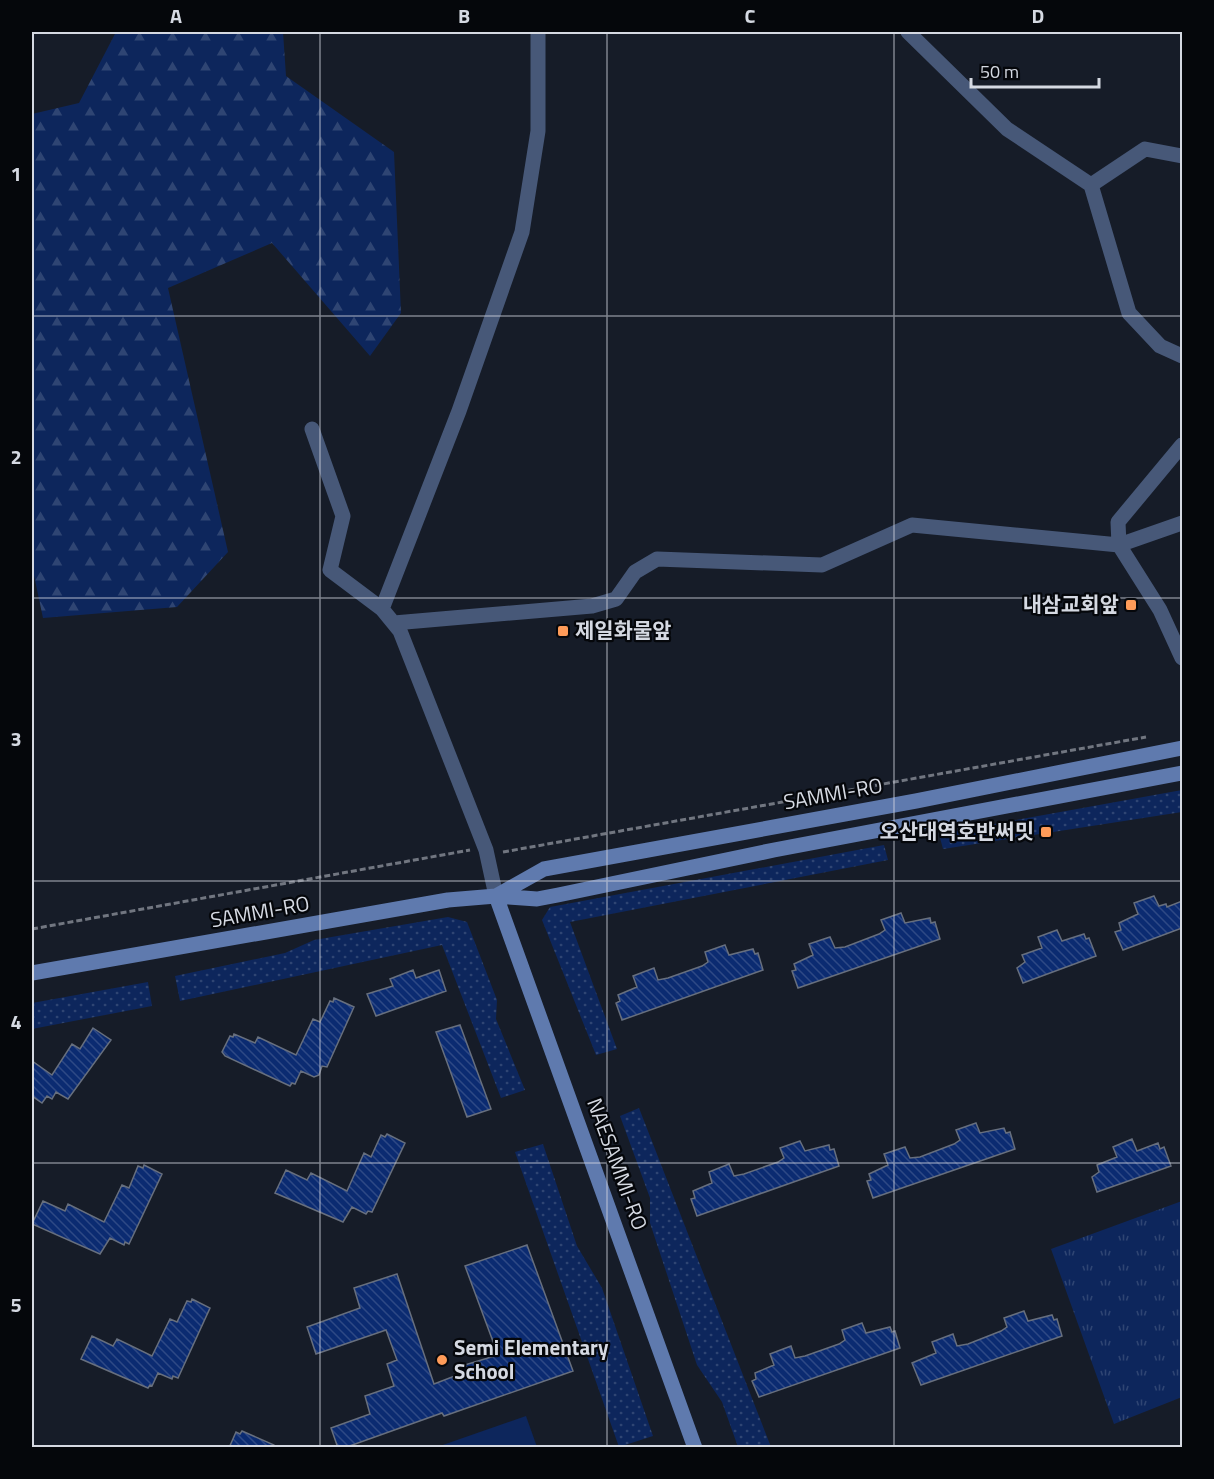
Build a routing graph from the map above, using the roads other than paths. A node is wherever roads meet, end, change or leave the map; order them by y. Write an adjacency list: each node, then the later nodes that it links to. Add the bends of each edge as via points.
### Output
1 (538, 32): 10 (street, via 538,131 522,232 459,411)
2 (908, 32): 4 (street, via 1007,129)
3 (1182, 156): 4 (street, via 1145,149)
4 (1091, 185): 5 (street, via 1129,313 1160,346)
5 (1182, 356)
6 (312, 429): 10 (street, via 343,516 330,570)
7 (1182, 445): 9 (street, via 1118,522)
8 (1182, 523): 9 (street)
9 (1119, 545): 11 (street, via 912,525 822,565 657,559 636,572 616,598 592,606); 12 (street, via 1160,610)
10 (382, 609): 11 (street)
11 (394, 623): 15 (street, via 486,850)
12 (1182, 658)
13 (1182, 748): 15 (street, SAMMI-RO, via 544,869)
14 (1182, 773): 15 (street, SAMMI-RO, via 774,850 558,896)
15 (496, 896): 16 (street, SAMMI-RO, via 448,900); 17 (street, NAESAMMI-RO)
16 (32, 973)
17 (695, 1448)

